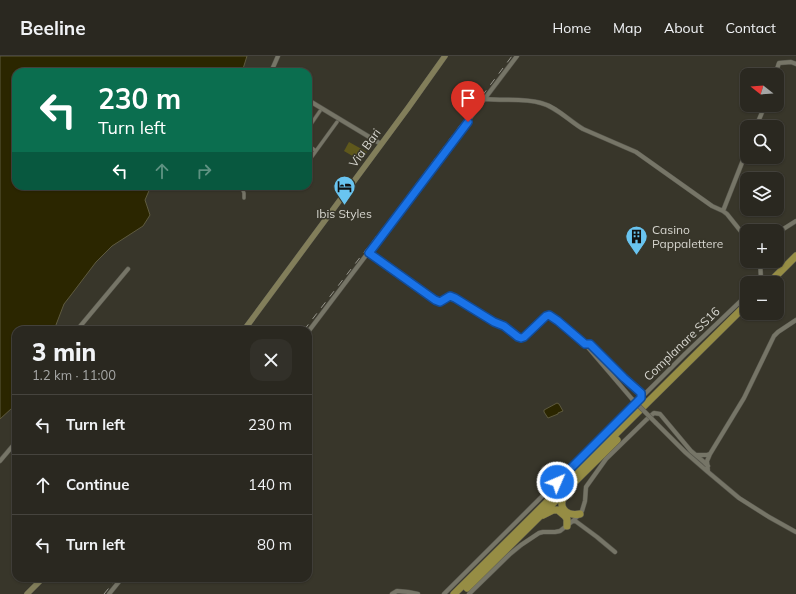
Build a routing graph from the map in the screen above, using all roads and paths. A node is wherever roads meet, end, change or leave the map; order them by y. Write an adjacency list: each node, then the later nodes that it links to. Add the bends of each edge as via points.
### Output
1 (278, 56): 5 (street)
2 (445, 56): 12 (main road, Via Bari)
3 (517, 56): 7 (street)
4 (796, 64): 6 (street, via 779,63)
5 (273, 68)
6 (777, 68)
7 (485, 99): 19 (street, via 541,102 560,112 575,125 636,152 712,206); 23 (street)
8 (312, 102): 12 (street)
9 (320, 111): 10 (street)
10 (312, 120)
11 (337, 122): 14 (street)
12 (381, 144): 34 (main road, Via Bari)
13 (312, 148): 14 (street)
14 (316, 151): 15 (street)
15 (312, 156)
16 (741, 164): 19 (street)
17 (243, 190): 18 (street)
18 (244, 198)
19 (723, 211): 22 (street)
20 (796, 220): 21 (street)
21 (784, 228)
22 (740, 230)
23 (369, 253): 35 (street); 36 (street, via 435,300 440,302 450,296 455,298 518,337 524,337 549,315)
24 (796, 256): 27 (highway)
25 (796, 262): 28 (highway)
26 (128, 269): 33 (street)
27 (775, 276)
28 (782, 276)
29 (740, 302): 37 (street, Complanare SS16)
30 (740, 311): 57 (highway)
31 (740, 318): 44 (highway)
32 (796, 320): 39 (street, via 774,336 744,398)
33 (80, 326)
34 (247, 326)
35 (312, 327)
36 (585, 344): 37 (street, via 590,344 641,393); 43 (street, bridge, via 632,399)
37 (641, 398): 56 (street, Complanare SS16)
38 (12, 447): 41 (street)
39 (710, 454): 40 (street); 42 (street)
40 (696, 455): 42 (street); 45 (street, via 660,414 654,413 606,459 586,487 585,502)
41 (0, 461)
42 (708, 466): 43 (street)
43 (708, 472): 48 (street, via 739,498)
44 (573, 483): 46 (highway); 47 (highway, via 563,497 562,503)
45 (580, 514): 47 (highway)
46 (538, 518): 47 (highway, via 558,510); 58 (highway)
47 (570, 520): 49 (street); 59 (street, via 560,531 539,533 521,545)
48 (796, 532)
49 (615, 552)
50 (39, 582): 52 (main road)
51 (119, 582): 53 (street)
52 (27, 594)
53 (109, 594)
54 (392, 594): 55 (street, via 397,590)
55 (418, 594)
56 (444, 594)
57 (454, 594)
58 (461, 594)
59 (469, 594)

